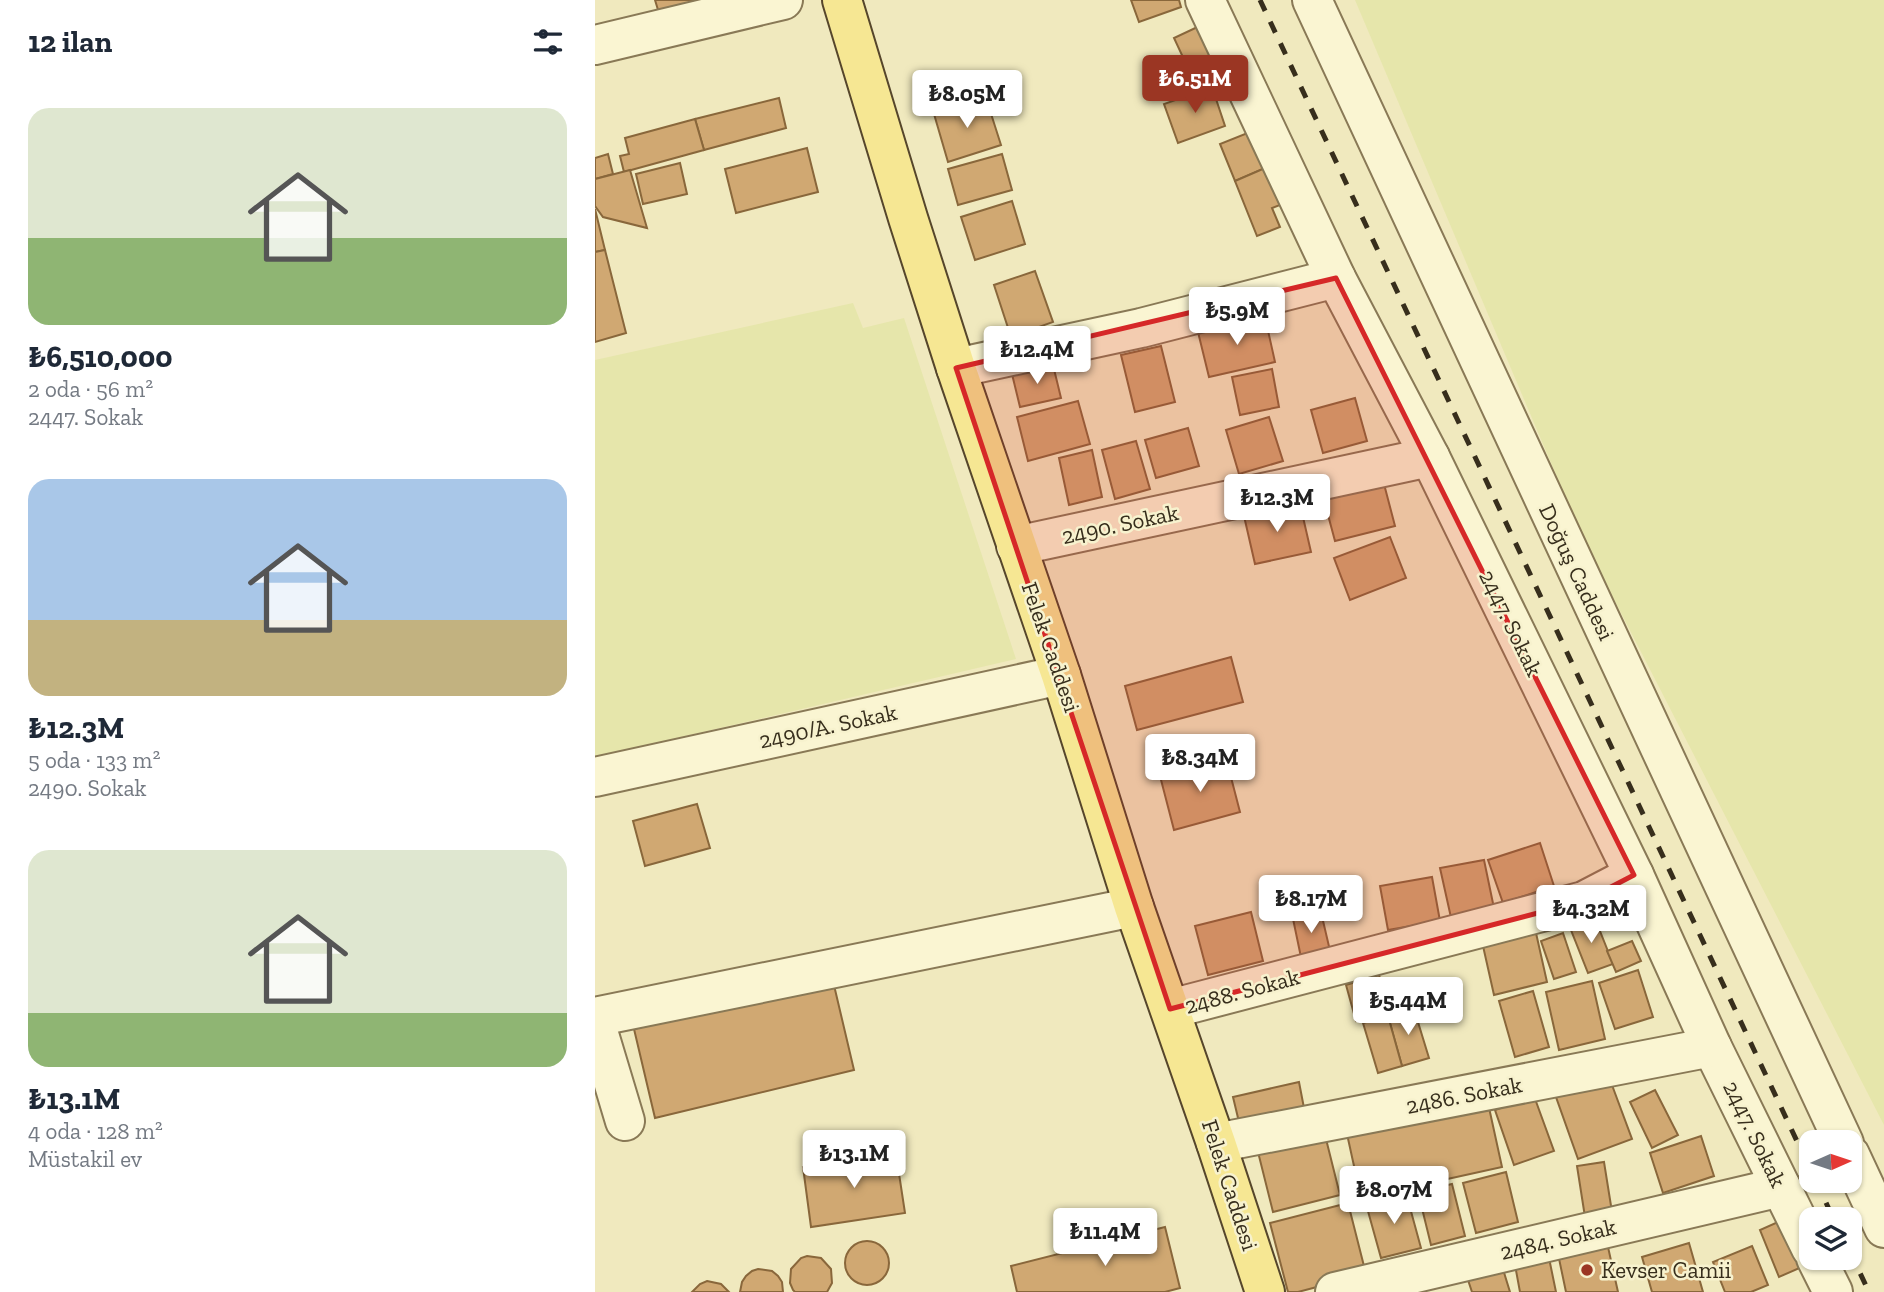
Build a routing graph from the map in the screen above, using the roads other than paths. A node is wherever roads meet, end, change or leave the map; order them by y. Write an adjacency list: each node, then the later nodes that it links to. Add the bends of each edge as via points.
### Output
1 (783, 0): 5 (street)
2 (842, 0): 7 (main road, Felek Caddesi)
3 (1205, 0): 6 (street, 2447. Sokak)
4 (1312, 0): 18 (street, Doğuş Caddesi)
5 (595, 45)
6 (1336, 278): 7 (street, via 1141,328); 8 (street, 2447. Sokak)
7 (956, 368): 9 (main road, Felek Caddesi)
8 (1430, 457): 9 (street, 2490. Sokak); 12 (street, 2447. Sokak)
9 (1016, 546): 10 (main road, Felek Caddesi)
10 (1061, 675): 11 (street, 2490/A. Sokak); 13 (main road, Felek Caddesi)
11 (595, 777)
12 (1635, 875): 14 (street, 2488. Sokak, via 1584,901); 16 (street, 2447. Sokak)
13 (1134, 907): 14 (main road, Felek Caddesi); 15 (street)
14 (1170, 1009): 19 (main road, Felek Caddesi)
15 (595, 1019): 17 (street)
16 (1712, 1047): 19 (street, 2486. Sokak); 21 (street, 2447. Sokak)
17 (625, 1121)
18 (1838, 1130)
19 (1216, 1143): 25 (main road, Felek Caddesi)
20 (1862, 1181): 23 (street)
21 (1781, 1187): 22 (street, 2447. Sokak); 26 (street, 2484. Sokak)
22 (1799, 1224)
23 (1884, 1228)
24 (1822, 1270): 27 (street)
25 (1265, 1292)
26 (1335, 1292)
27 (1833, 1292)

